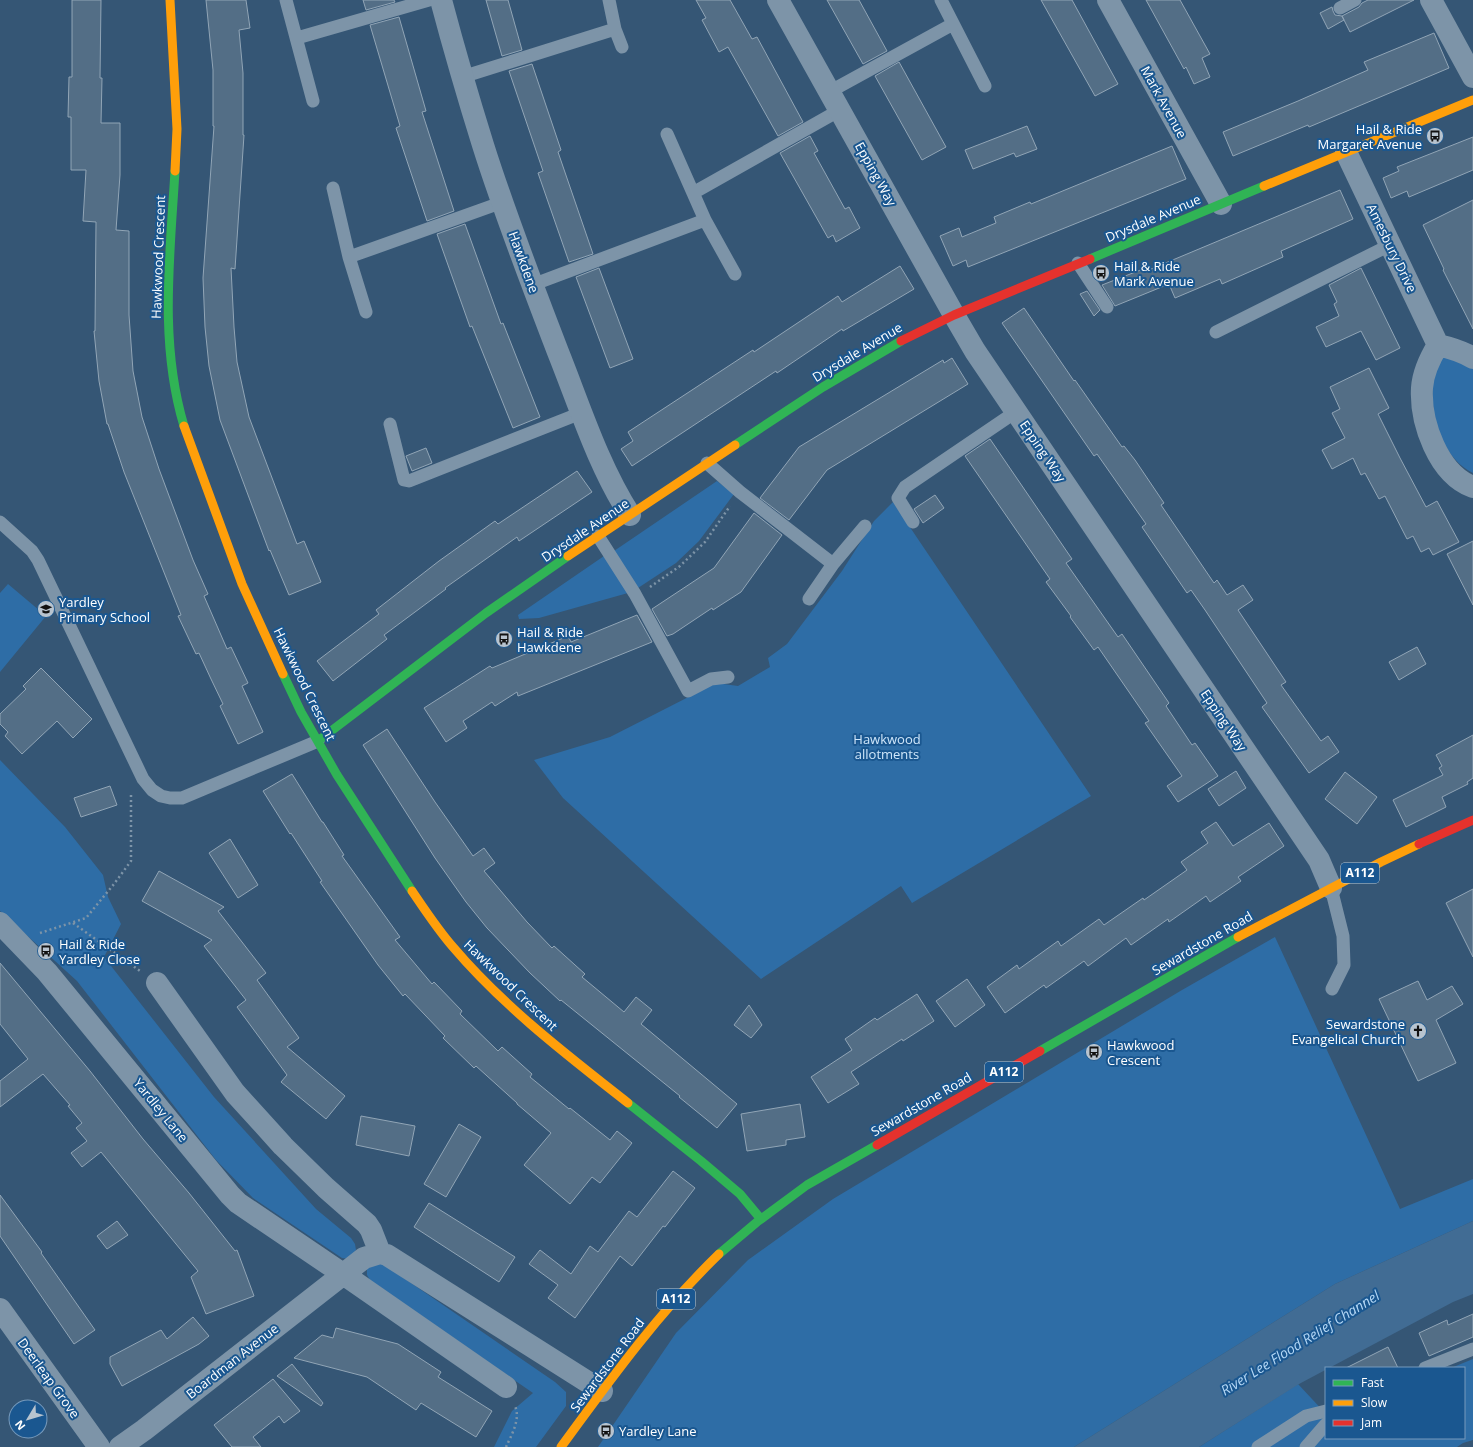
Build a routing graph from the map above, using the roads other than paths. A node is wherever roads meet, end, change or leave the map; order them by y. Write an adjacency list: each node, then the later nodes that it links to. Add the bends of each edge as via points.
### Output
1 (170, 0): 53 (street, Hawkwood Crescent, via 178,129 167,306 171,368 183,424 242,584 300,712)
2 (286, 0): 14 (lane)
3 (429, 0): 14 (lane)
4 (441, 0): 16 (street, Hawkdene)
5 (609, 0): 13 (lane)
6 (778, 0): 21 (street, Epping Way)
7 (941, 0): 12 (lane)
8 (1108, 0): 27 (street, Mark Avenue)
9 (1355, 0): 11 (lane)
10 (1431, 0): 17 (street)
11 (1340, 8)
12 (953, 24): 18 (lane); 21 (lane)
13 (615, 29): 15 (lane); 16 (lane)
14 (297, 38): 20 (lane)
15 (622, 47)
16 (462, 77): 26 (street, Hawkdene)
17 (1473, 77)
18 (986, 86)
19 (1473, 100): 23 (street, Drysdale Avenue)
20 (313, 101)
21 (835, 101): 25 (lane); 36 (street, Epping Way)
22 (667, 134): 25 (lane)
23 (1346, 152): 27 (street, Drysdale Avenue); 29 (street, Amesbury Drive)
24 (333, 188): 30 (lane)
25 (693, 193): 28 (lane)
26 (503, 202): 30 (lane); 33 (street, Hawkdene)
27 (1221, 204): 31 (street, Drysdale Avenue)
28 (705, 220): 32 (lane); 33 (lane)
29 (1390, 245): 37 (lane); 38 (street, Amesbury Drive)
30 (349, 257): 35 (lane)
31 (1078, 263): 34 (lane); 36 (street, Drysdale Avenue)
32 (735, 274)
33 (532, 285): 41 (street, Hawkdene)
34 (1108, 307)
35 (366, 312)
36 (954, 315): 40 (street, Epping Way); 43 (street, Drysdale Avenue, via 908,337 823,387)
37 (1216, 332)
38 (1438, 345): 39 (street); 44 (street, via 1425,371 1422,405 1433,444 1444,462 1455,476)
39 (1473, 358)
40 (1016, 411): 47 (lane, via 905,487 898,498); 55 (street, Epping Way, via 1319,860)
41 (581, 413): 42 (lane, via 409,481 404,480); 45 (street, Hawkdene, via 610,481)
42 (390, 424)
43 (706, 464): 45 (street, Drysdale Avenue); 50 (lane)
44 (1473, 487)
45 (630, 515): 49 (street, Drysdale Avenue)
46 (0, 522): 53 (lane, via 32,551 38,560 143,779 152,790 161,796 182,798)
47 (913, 522)
48 (865, 526): 50 (lane)
49 (598, 536): 52 (lane, via 635,594 688,691 711,679); 53 (street, Drysdale Avenue, via 486,614)
50 (833, 564): 51 (lane)
51 (809, 599)
52 (728, 676)
53 (318, 741): 59 (street, Hawkwood Crescent, via 408,886 454,947 496,992 553,1044 735,1189)
54 (1473, 820): 55 (street, Sewardstone Road / A112)
55 (1331, 888): 58 (lane, via 1343,936 1344,965); 59 (street, Sewardstone Road / A112, via 1243,934 807,1185)
56 (0, 923): 61 (street, Yardley Lane, via 102,1038 230,1195)
57 (157, 983): 60 (street, via 235,1093 283,1146 367,1224)
58 (1332, 989)
59 (760, 1218): 66 (street, Sewardstone Road / A112, via 711,1262 679,1296 644,1336)
60 (380, 1253): 61 (street, via 364,1258); 66 (street)
61 (343, 1274): 65 (street, Yardley Lane); 70 (street, Boardman Avenue)
62 (0, 1309): 69 (street, Deerleap Grove)
63 (1473, 1349): 64 (lane)
64 (1428, 1367)
65 (506, 1387)
66 (602, 1391): 71 (street, Sewardstone Road / A112)
67 (1325, 1410): 72 (lane, via 1306,1416)
68 (1325, 1425): 73 (lane)
69 (99, 1447)
70 (120, 1447)
71 (562, 1447)
72 (1258, 1447)
73 (1306, 1447)

